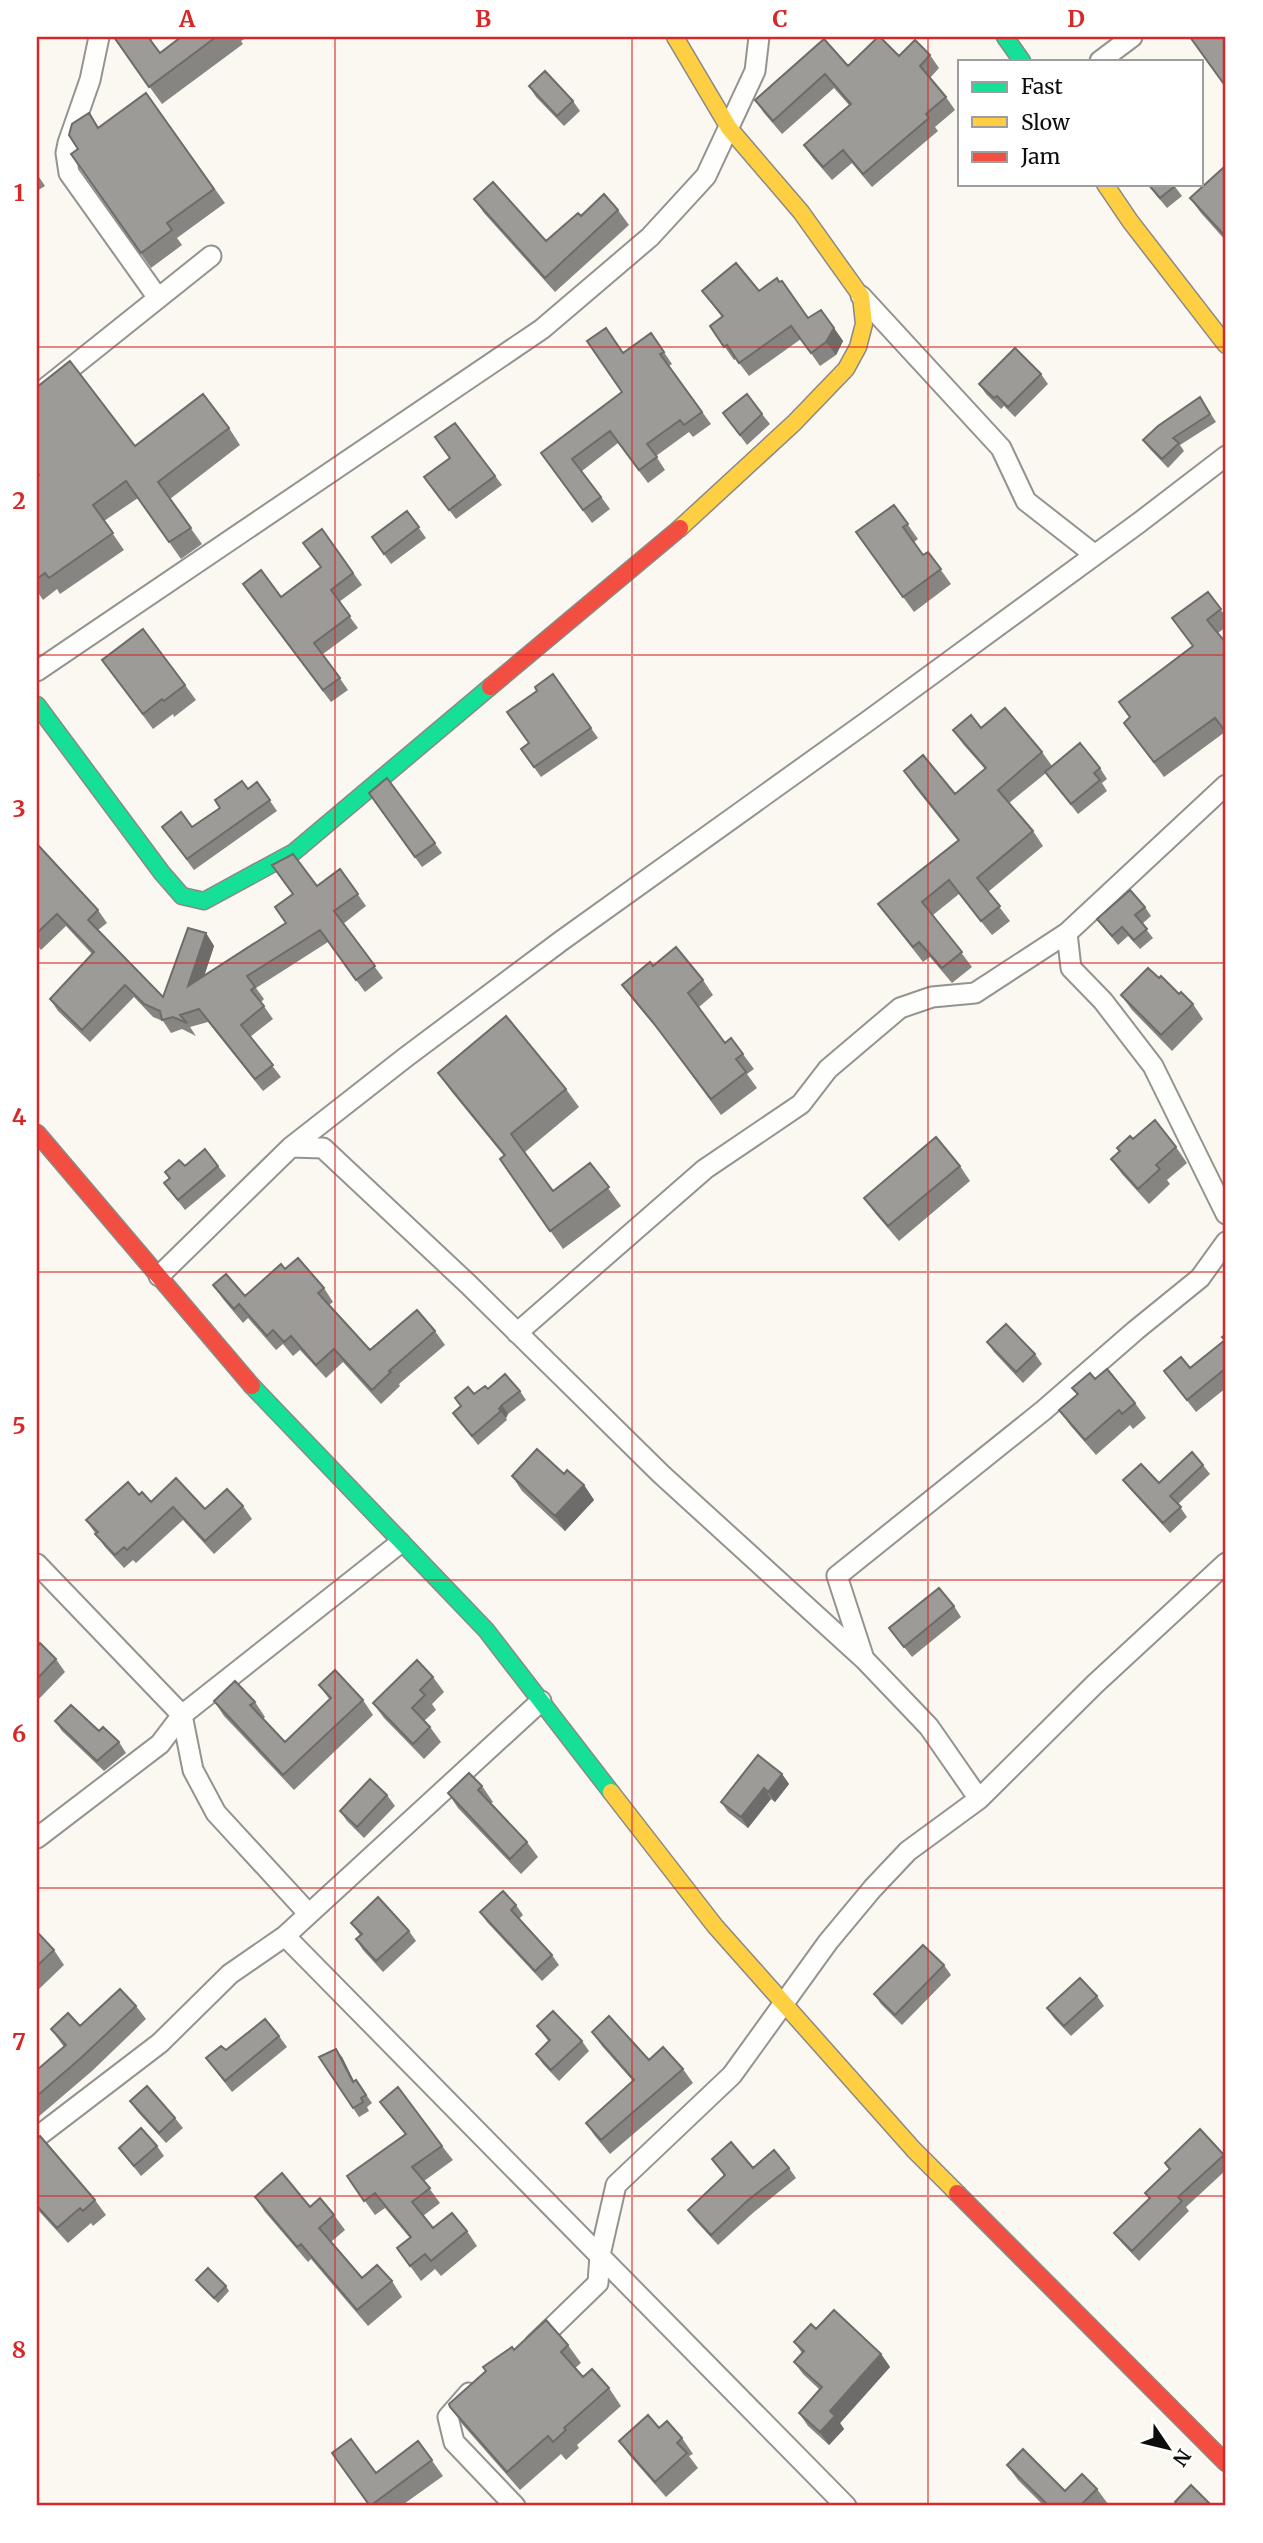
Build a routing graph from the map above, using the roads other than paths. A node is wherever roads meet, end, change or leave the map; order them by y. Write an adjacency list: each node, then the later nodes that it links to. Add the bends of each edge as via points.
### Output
1 (99, 37): 12 (street, via 68,143 69,173)
2 (675, 37): 8 (street)
3 (759, 37): 8 (street, via 755,71)
4 (1004, 37): 6 (street)
5 (1132, 37): 7 (street)
6 (1021, 60)
7 (1101, 60)
8 (729, 128): 11 (street, via 801,212); 17 (street, via 706,176 650,237 542,329)
9 (1106, 186): 13 (street)
10 (211, 257): 12 (street)
11 (861, 296): 16 (street, via 1001,448 1027,501); 18 (street, via 864,324 846,369 749,465 667,540 294,852 204,901 181,896)
12 (158, 298): 14 (street)
13 (1226, 345)
14 (37, 395)
15 (1226, 456): 16 (street)
16 (1095, 555): 22 (street, via 561,941)
17 (37, 671)
18 (37, 705)
19 (1225, 788): 20 (street)
20 (1067, 933): 23 (street, via 1071,968 1153,1066); 26 (street, via 975,993 932,997 900,1008 828,1069 801,1104 705,1169)
21 (37, 1133): 25 (street)
22 (291, 1147): 25 (street); 26 (street, via 323,1148)
23 (1226, 1214)
24 (1226, 1242): 30 (street, via 1200,1278 837,1576)
25 (159, 1276): 27 (street, via 270,1407)
26 (517, 1333): 30 (street, via 661,1474)
27 (400, 1543): 31 (street, via 486,1630); 32 (street)
28 (1226, 1563): 33 (street)
29 (37, 1564): 32 (street)
30 (864, 1660): 33 (street, via 929,1727)
31 (541, 1701): 35 (street); 37 (street, via 715,1926)
32 (181, 1714): 34 (street, via 160,1744); 35 (street, via 192,1770 216,1813)
33 (979, 1799): 37 (street, via 908,1851 828,1942)
34 (37, 1838)
35 (309, 1913): 36 (street)
36 (285, 1936): 38 (street, via 230,1974 160,2043); 39 (street)
37 (784, 2003): 39 (street, via 732,2075 615,2185); 42 (street, via 914,2150)
38 (37, 2137)
39 (600, 2255): 40 (street, via 598,2283 537,2342); 44 (street)
40 (517, 2355)
41 (478, 2382): 43 (street, via 448,2417 454,2442)
42 (1226, 2463)
43 (515, 2506)
44 (846, 2506)

